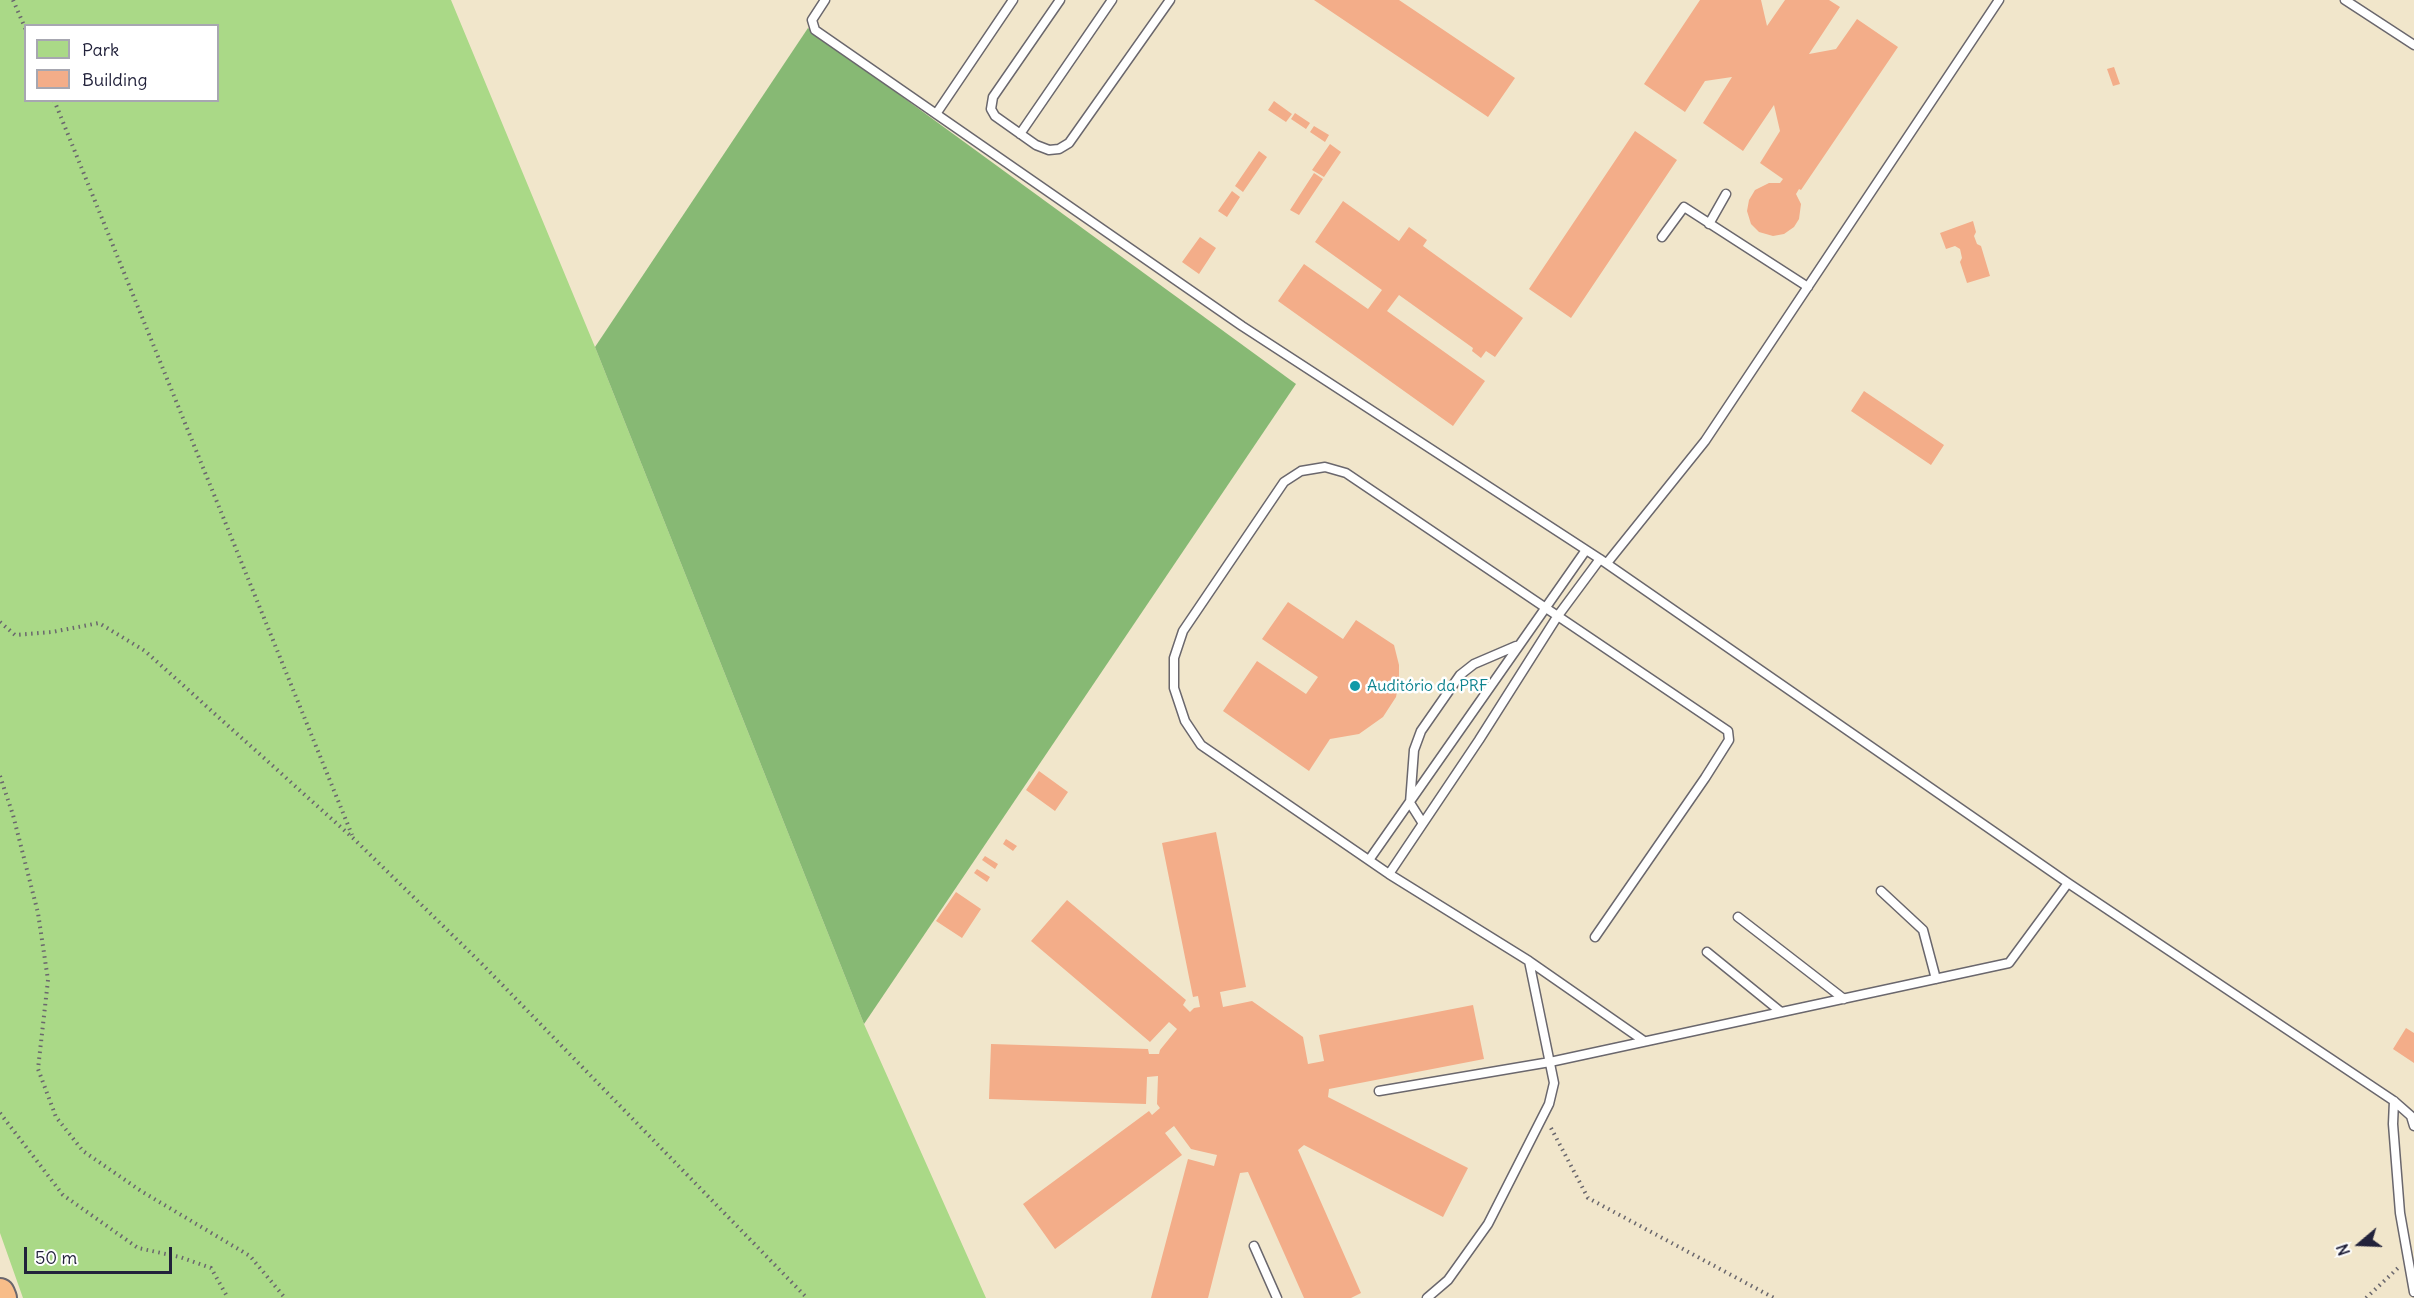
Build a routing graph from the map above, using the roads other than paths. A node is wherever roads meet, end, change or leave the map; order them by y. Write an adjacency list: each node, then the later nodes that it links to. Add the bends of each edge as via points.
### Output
1 (825, 0): 9 (lane, via 812,20 814,30)
2 (1013, 0): 9 (lane)
3 (1060, 0): 10 (lane, via 993,97 991,109 995,116)
4 (1112, 0): 10 (lane)
5 (1170, 0): 10 (lane, via 1069,143 1049,150)
6 (1999, 0): 14 (lane)
7 (2347, 0): 8 (lane)
8 (2414, 45)
9 (936, 114): 15 (lane, via 1242,326)
10 (1020, 134)
11 (1726, 194): 12 (lane)
12 (1709, 224): 13 (lane, via 1684,207); 14 (lane)
13 (1662, 237)
14 (1808, 287): 16 (lane, via 1705,441)
15 (1586, 550): 16 (lane); 17 (lane)
16 (1603, 561): 18 (lane); 24 (lane)
17 (1544, 608): 18 (lane); 19 (lane); 22 (lane, via 1346,474 1324,467 1301,471 1284,482 1183,632 1174,658 1174,688 1185,721 1201,746)
18 (1557, 617): 21 (lane); 27 (lane, via 1723,727 1729,735 1705,778)
19 (1517, 646): 20 (lane); 20 (lane, via 1474,664 1460,675 1421,731 1414,750)
20 (1410, 803): 21 (lane); 22 (lane)
21 (1422, 822): 23 (lane)
22 (1369, 860): 23 (lane)
23 (1389, 874): 29 (lane)
24 (2068, 883): 30 (lane, via 2009,963); 36 (lane)
25 (1881, 891): 30 (lane, via 1923,930)
26 (1738, 917): 31 (lane)
27 (1595, 937)
28 (1707, 952): 32 (lane)
29 (1529, 962): 33 (lane); 34 (lane)
30 (1936, 979): 31 (lane)
31 (1844, 999): 32 (lane)
32 (1781, 1012): 33 (lane)
33 (1644, 1041): 34 (lane)
34 (1550, 1062): 35 (lane); 46 (lane, via 1554,1083 1549,1104 1488,1224 1448,1280)
35 (1379, 1091)
36 (2394, 1101): 37 (lane); 38 (lane)
37 (2412, 1114): 38 (lane); 39 (lane)
38 (2393, 1124): 41 (lane, via 2400,1213)
39 (2414, 1126)
40 (1254, 1246): 45 (lane)
41 (2412, 1257): 42 (lane)
42 (2414, 1292)
43 (0, 1293): 44 (highway)
44 (2, 1298)
45 (1277, 1298)
46 (1427, 1298)

